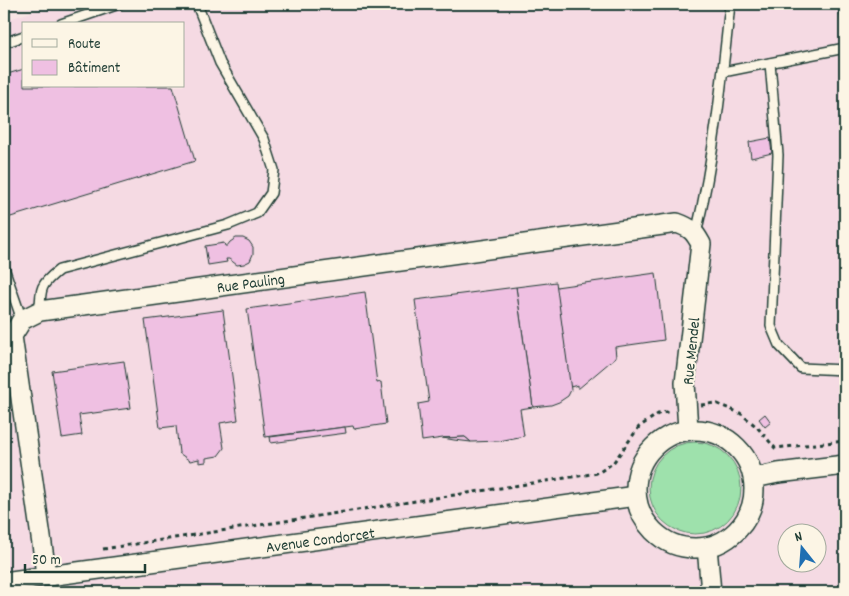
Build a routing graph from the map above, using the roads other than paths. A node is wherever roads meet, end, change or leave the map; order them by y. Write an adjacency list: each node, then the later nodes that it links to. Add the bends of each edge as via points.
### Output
1 (119, 4): 4 (lane)
2 (195, 4): 12 (lane, via 220,63 264,139 274,170 271,193 257,213 228,225 59,270 46,280 40,294)
3 (730, 4): 9 (lane)
4 (67, 22)
5 (22, 37): 6 (lane)
6 (4, 43)
7 (845, 48): 8 (lane)
8 (770, 63): 9 (lane); 15 (lane, via 778,155 772,326 779,346 802,368)
9 (723, 72): 10 (lane)
10 (696, 234): 12 (street, Rue Pauling, via 676,223); 16 (street, Rue Mendel, via 701,244 685,383)
11 (4, 268): 13 (lane)
12 (40, 311): 13 (street, Rue Pauling)
13 (22, 320): 14 (street)
14 (8, 335): 21 (street)
15 (845, 370)
16 (688, 430): 18 (street, via 706,430 738,446); 19 (street, via 670,434 643,460 636,477)
17 (845, 465): 18 (street)
18 (754, 478): 20 (street, via 749,514 739,529 724,541)
19 (636, 496): 20 (street, via 641,514 652,530 668,542 687,548); 21 (street, Avenue Condorcet)
20 (707, 547): 23 (street)
21 (46, 576): 22 (street, Avenue Condorcet)
22 (4, 582)
23 (711, 592)

